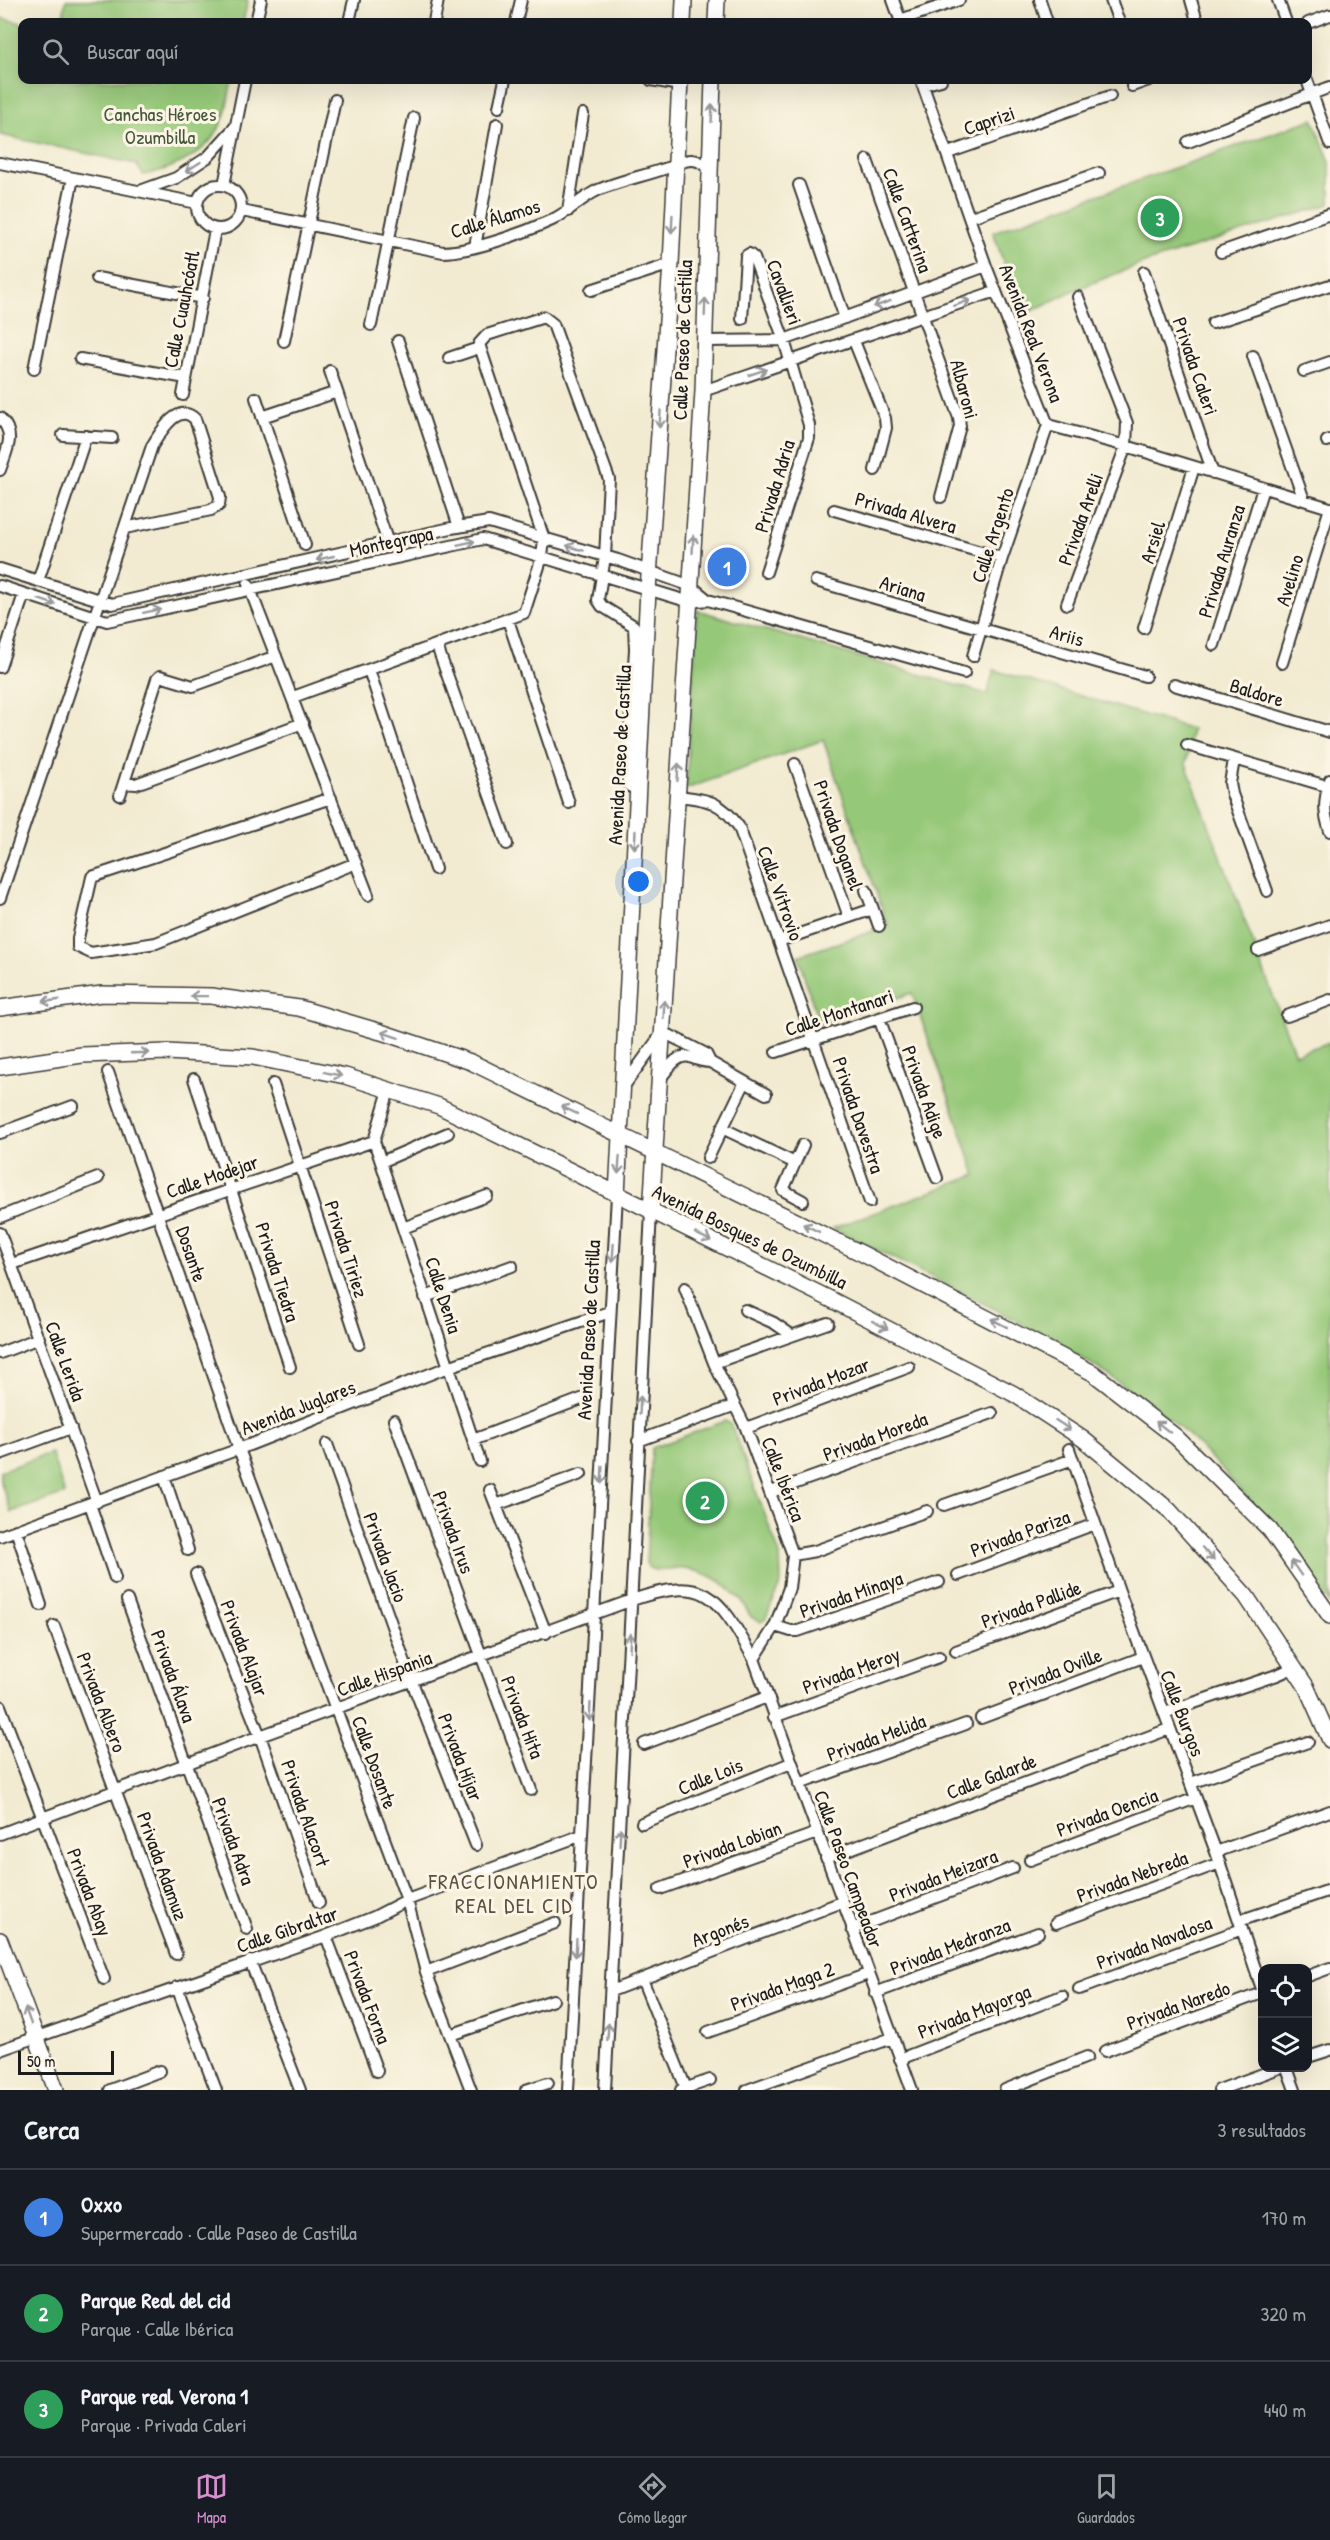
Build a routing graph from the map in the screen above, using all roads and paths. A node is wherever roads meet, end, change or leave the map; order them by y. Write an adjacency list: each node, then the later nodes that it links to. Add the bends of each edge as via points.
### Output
1 (261, 0): 14 (street)
2 (354, 0): 15 (street)
3 (438, 0): 16 (street)
4 (521, 0): 17 (street)
5 (684, 0): 18 (main road)
6 (717, 0): 19 (main road)
7 (893, 0): 20 (street)
8 (959, 0): 21 (street)
9 (1041, 0): 22 (street)
10 (1111, 0): 23 (street)
11 (1191, 0): 24 (street)
12 (1278, 0): 25 (street)
13 (1330, 15): 26 (street)
14 (257, 18)
15 (350, 18)
16 (435, 18)
17 (517, 18)
18 (683, 18)
19 (716, 18)
20 (899, 18)
21 (908, 18)
22 (1046, 18)
23 (1118, 18)
24 (1196, 18)
25 (1285, 18)
26 (1312, 22)
27 (243, 84): 43 (street)
28 (504, 84): 39 (street)
29 (680, 84): 49 (main road, Calle Paseo de Castilla)
30 (713, 84): 50 (main road, Calle Paseo de Castilla, one-way to 30)
31 (923, 84): 46 (street, Avenida Real Verona)
32 (1138, 84): 34 (street)
33 (1308, 84): 36 (street)
34 (1132, 86)
35 (1330, 87): 36 (street)
36 (1312, 94): 44 (street); 45 (street)
37 (1110, 96): 46 (street, Caprizi)
38 (335, 100): 61 (street)
39 (499, 107)
40 (583, 114): 57 (street)
41 (414, 118): 63 (street)
42 (497, 124): 64 (street)
43 (235, 127): 53 (street); 55 (street, one-way to 55, via 208,157 176,178)
44 (1188, 142)
45 (1330, 144)
46 (948, 153): 60 (street, Avenida Real Verona)
47 (867, 160): 73 (street, Calle Catterina)
48 (0, 164): 52 (street)
49 (675, 166): 50 (street, Calle Álamos, via 692,159); 57 (street, Calle Álamos, via 600,189 583,197); 66 (main road, Calle Paseo de Castilla, one-way to 66)
50 (709, 168): 84 (main road, Calle Paseo de Castilla, one-way to 50)
51 (1099, 173): 60 (street)
52 (73, 178): 55 (street); 92 (street)
53 (224, 185): 56 (street, via 212,185 202,192); 58 (street, via 241,200)
54 (799, 185): 77 (street)
55 (140, 191): 56 (street)
56 (197, 203): 62 (street, via 204,225)
57 (568, 211): 64 (street, Calle Álamos)
58 (242, 212): 61 (street, Calle Álamos); 62 (street, via 227,229)
59 (1330, 214): 65 (street)
60 (971, 217): 67 (street, Avenida Real Verona)
61 (309, 225): 63 (street, Calle Álamos); 82 (street)
62 (215, 230): 75 (street, Calle Cuauhcóatl)
63 (390, 242): 64 (street, Calle Álamos, via 443,252); 80 (street)
64 (474, 248)
65 (1221, 252)
66 (671, 264): 71 (street); 126 (main road, Calle Paseo de Castilla, one-way to 126)
67 (986, 266): 72 (street, Avenida Real Verona); 73 (street)
68 (1144, 272): 110 (street, Privada Caleri)
69 (97, 278): 75 (street)
70 (1330, 285): 79 (street)
71 (591, 290)
72 (996, 291): 76 (street, one-way to 72); 102 (street, Avenida Real Verona)
73 (916, 292): 76 (street, Albaroni); 77 (street, one-way to 77)
74 (1078, 297): 106 (street, via 1127,423)
75 (202, 298): 95 (street, Calle Cuauhcóatl)
76 (924, 317): 85 (street); 112 (street, Albaroni, via 960,426)
77 (845, 318): 81 (street)
78 (742, 319): 81 (street, Cavallieri, via 746,256 750,254)
79 (1213, 324)
80 (372, 325)
81 (784, 340): 84 (street); 90 (street, Privada Adria)
82 (284, 341)
83 (398, 341): 116 (street)
84 (704, 341): 96 (main road, Calle Paseo de Castilla)
85 (854, 341): 90 (street); 109 (street, via 885,418)
86 (479, 348): 88 (street); 118 (street); 122 (street, via 487,335 538,319 547,318 553,324 609,479)
87 (1253, 356): 113 (street)
88 (448, 358)
89 (80, 359): 95 (street)
90 (790, 361): 96 (street, one-way to 90); 127 (street, Privada Adria, via 809,425 808,438)
91 (1330, 362): 93 (street)
92 (34, 369)
93 (1304, 370)
94 (330, 371): 97 (street)
95 (186, 378): 98 (street, Calle Cuauhcóatl)
96 (703, 391): 134 (main road, Calle Paseo de Castilla, one-way to 96)
97 (337, 392): 100 (street); 119 (street)
98 (183, 395)
99 (256, 398): 100 (street)
100 (262, 417): 120 (street)
101 (0, 418): 108 (street, via 10,437)
102 (1048, 425): 106 (street, Avenida Real Verona); 123 (street, Calle Argento)
103 (63, 435): 104 (street)
104 (86, 436): 105 (street); 130 (street)
105 (112, 438)
106 (1126, 446): 107 (street, Avenida Real Verona); 141 (street, Privada Arelli)
107 (1194, 467): 110 (street, Avenida Real Verona); 144 (street, Arsiel)
108 (0, 470)
109 (875, 470)
110 (1213, 473): 111 (street, Avenida Real Verona)
111 (1263, 488): 113 (street, Avenida Real Verona); 146 (street, Privada Auranza)
112 (941, 497)
113 (1304, 500): 114 (street, Avenida Real Verona)
114 (1330, 508): 150 (street, Avelino)
115 (834, 510): 123 (street, Privada Alvera)
116 (459, 527): 118 (street, Montegrapa, via 489,522); 119 (street, Montegrapa)
117 (125, 528): 117 (street, via 219,505 220,497 191,414 173,418 152,446); 139 (street)
118 (544, 539): 121 (street); 122 (street, Montegrapa, one-way to 118)
119 (388, 543): 128 (street, Montegrapa, one-way to 128)
120 (304, 545)
121 (542, 557): 129 (street, Montegrapa); 135 (street, Montegrapa, one-way to 121, via 483,539); 143 (street, via 525,614)
122 (605, 557): 124 (street, Montegrapa); 129 (street)
123 (1002, 558): 145 (street, Calle Argento)
124 (634, 566): 126 (street, Montegrapa); 132 (street)
125 (0, 569): 130 (street, Montegrapa)
126 (650, 572): 134 (street, Montegrapa); 136 (main road, Avenida Paseo de Castilla)
127 (766, 572)
128 (245, 575): 135 (street); 139 (street, Montegrapa, via 112,604)
129 (601, 576): 132 (street, Montegrapa); 164 (street, via 597,600 634,626 627,777 629,786)
130 (38, 581): 139 (street, Montegrapa)
131 (816, 581): 145 (street, Ariana)
132 (629, 584): 136 (street, Montegrapa)
133 (0, 586): 137 (street, Montegrapa)
134 (691, 586): 138 (street); 140 (main road, Calle Paseo de Castilla)
135 (249, 590): 142 (street, Montegrapa, one-way to 135, via 107,621); 148 (street)
136 (648, 590): 140 (street, Montegrapa); 164 (main road, Avenida Paseo de Castilla)
137 (24, 594): 142 (street, Montegrapa, one-way to 142); 151 (street)
138 (708, 600): 140 (street); 153 (street)
139 (100, 601): 142 (street)
140 (690, 603): 166 (main road, one-way to 140)
141 (1067, 603)
142 (95, 617): 176 (street)
143 (508, 620): 147 (street); 168 (street)
144 (1144, 628)
145 (980, 630): 149 (street, Calle Argento); 154 (street, Ariis)
146 (1214, 645)
147 (437, 646): 152 (street); 170 (street)
148 (276, 656): 156 (street); 162 (street, via 193,686 160,676)
149 (973, 656)
150 (1282, 663)
151 (0, 667)
152 (369, 670): 156 (street); 172 (street)
153 (964, 673)
154 (1145, 676)
155 (1174, 685): 158 (street, Baldore)
156 (293, 697): 157 (street)
157 (303, 723): 162 (street, via 136,784); 167 (street)
158 (1330, 732)
159 (1187, 745): 160 (street)
160 (1234, 760): 163 (street); 174 (street, via 1232,794)
161 (795, 764): 178 (street, Privada Doganel)
162 (124, 783): 165 (street)
163 (1329, 784): 169 (street, via 1323,813)
164 (638, 790): 200 (main road, Avenida Paseo de Castilla, one-way to 200)
165 (120, 795)
166 (677, 796): 181 (street, Calle Vitrovio, via 700,798 729,813 739,828); 188 (main road, one-way to 166)
167 (331, 798): 171 (street); 171 (street, via 92,877 78,947 91,953 156,943)
168 (569, 803)
169 (1330, 831)
170 (507, 844)
171 (356, 863): 175 (street)
172 (435, 869)
173 (866, 890): 177 (street)
174 (1267, 891)
175 (368, 895)
176 (0, 898)
177 (873, 909): 178 (street); 180 (street)
178 (849, 917): 181 (street)
179 (1330, 925): 182 (street)
180 (879, 926)
181 (779, 941): 189 (street, Calle Vitrovio)
182 (1258, 950)
183 (1330, 1000): 186 (street)
184 (913, 1007): 187 (street, Calle Montanari)
185 (0, 1008): 207 (main road, Avenida Bosques de Ozumbilla, one-way to 185, via 471,1062 299,1008 212,996 102,994)
186 (1287, 1016)
187 (879, 1018): 189 (street, Calle Montanari); 216 (street, Privada Adige)
188 (663, 1032): 190 (street); 197 (main road); 200 (street)
189 (814, 1040): 191 (street, Calle Montanari); 221 (street, Privada Davestra)
190 (684, 1043): 192 (street); 193 (street, via 706,1054)
191 (776, 1052)
192 (683, 1056): 193 (street); 197 (street)
193 (710, 1062): 198 (street)
194 (0, 1067): 201 (main road, Avenida Bosques de Ozumbilla, one-way to 201, via 92,1054 167,1052 253,1057 345,1076)
195 (108, 1072): 223 (street, Dosante)
196 (194, 1079): 217 (street, Privada Tiedra)
197 (659, 1080): 210 (main road)
198 (745, 1082): 202 (street); 204 (street)
199 (273, 1084): 214 (street, Privada Tiriez)
200 (624, 1086): 207 (main road, Avenida Paseo de Castilla)
201 (388, 1090): 208 (street); 218 (main road, Avenida Bosques de Ozumbilla, via 439,1106)
202 (766, 1094)
203 (73, 1106): 206 (street)
204 (722, 1128): 211 (street); 213 (street)
205 (447, 1132): 212 (street)
206 (0, 1133)
207 (621, 1136): 210 (main road, Avenida Bosques de Ozumbilla); 218 (main road, Avenida Paseo de Castilla, one-way to 218)
208 (374, 1141): 212 (street, Calle Denia); 214 (street, Calle Modejar)
209 (803, 1145): 213 (street)
210 (654, 1151): 222 (main road); 276 (main road, Avenida Bosques de Ozumbilla, one-way to 210, via 1270,1530 1176,1437 1093,1373)
211 (708, 1158)
212 (381, 1162): 225 (street, Calle Denia)
213 (795, 1163): 220 (street, via 783,1190)
214 (300, 1165): 217 (street, Calle Modejar); 236 (street, Privada Tiriez)
215 (98, 1178): 224 (street)
216 (937, 1178)
217 (231, 1188): 223 (street, Calle Modejar); 239 (street, Privada Tiedra)
218 (617, 1195): 222 (main road, Avenida Bosques de Ozumbilla); 232 (street, Avenida Paseo de Castilla, one-way to 232)
219 (487, 1196): 225 (street)
220 (803, 1201)
221 (870, 1202)
222 (651, 1212): 249 (street, one-way to 222); 285 (main road, Avenida Bosques de Ozumbilla, one-way to 285, via 1014,1394 1083,1439 1168,1510 1246,1596)
223 (159, 1213): 227 (street, Calle Modejar); 251 (street, Dosante)
224 (0, 1217)
225 (403, 1228): 230 (street, Calle Denia)
226 (0, 1233): 227 (street, Calle Lerida)
227 (7, 1259): 235 (street, Calle Lerida)
228 (512, 1266): 230 (street)
229 (685, 1288): 238 (street, Calle Ibérica)
230 (426, 1297): 240 (street, Calle Denia)
231 (745, 1310): 234 (street)
232 (610, 1311): 240 (street, Avenida Juglares); 275 (street, Avenida Paseo de Castilla, one-way to 275)
233 (828, 1323): 234 (street)
234 (790, 1334): 238 (street)
235 (39, 1338): 237 (street); 246 (street, Calle Lerida)
236 (359, 1344)
237 (0, 1353)
238 (714, 1363): 243 (street, Calle Ibérica)
239 (290, 1367)
240 (448, 1367): 248 (street, Calle Denia); 251 (street, Avenida Juglares)
241 (909, 1367): 247 (street, Privada Mozar)
242 (584, 1398): 248 (street)
243 (733, 1407): 247 (street, Calle Ibérica); 249 (street)
244 (992, 1413): 257 (street, Privada Moreda)
245 (394, 1420): 281 (street, Privada Irus)
246 (71, 1428): 252 (street); 258 (street, Calle Lerida)
247 (746, 1428): 257 (street, Calle Ibérica)
248 (473, 1440): 253 (street, Calle Denia)
249 (638, 1441): 273 (street)
250 (327, 1444): 286 (street, Privada Jacio)
251 (239, 1449): 255 (street, Avenida Juglares); 289 (street, Calle Dosante)
252 (0, 1454)
253 (480, 1461)
254 (581, 1474): 259 (street)
255 (164, 1476): 258 (street, Avenida Juglares); 265 (street)
256 (490, 1490): 259 (street)
257 (771, 1492): 266 (street, Calle Ibérica)
258 (94, 1503): 263 (street, Avenida Juglares); 269 (street, Calle Lerida)
259 (496, 1505): 279 (street)
260 (944, 1505): 262 (street, Calle Burgos, via 1071,1454)
261 (927, 1511): 266 (street)
262 (1095, 1524): 268 (street, Privada Pariza); 271 (street, Calle Burgos)
263 (16, 1530): 264 (street, Avenida Juglares); 274 (street)
264 (0, 1536)
265 (188, 1550)
266 (793, 1556): 278 (street, Calle Ibérica, via 789,1588)
267 (196, 1574): 295 (street, Privada Alajar)
268 (958, 1575)
269 (115, 1578)
270 (939, 1582): 278 (street, Privada Minaya, via 798,1631)
271 (1119, 1591): 280 (street, Privada Pallide); 282 (street, Calle Burgos)
272 (128, 1600): 300 (street, Privada Álava)
273 (632, 1600): 275 (street, Calle Hispania); 284 (street, Calle Hispania, via 660,1590 681,1588 715,1600 728,1613); 341 (street, one-way to 273)
274 (41, 1605)
275 (596, 1613): 279 (street, Calle Hispania); 311 (street, Avenida Paseo de Castilla, one-way to 311)
276 (1330, 1616)
277 (54, 1626): 304 (street, Privada Albero)
278 (775, 1626): 284 (street, Calle Ibérica)
279 (546, 1632): 281 (street, Calle Hispania)
280 (956, 1651)
281 (480, 1656): 286 (street, Calle Hispania); 303 (street, Privada Hita)
282 (1143, 1657): 290 (street, Calle Burgos); 292 (street, Privada Oville)
283 (939, 1658): 291 (street, Privada Meroy)
284 (754, 1659): 287 (street, Calle Paseo Campeador)
285 (1293, 1668): 290 (street); 296 (main road, Avenida Bosques de Ozumbilla, via 1306,1686)
286 (412, 1682): 289 (street, Calle Hispania); 312 (street, Privada Híjar)
287 (767, 1697): 291 (street, Calle Paseo Campeador); 298 (street)
288 (0, 1706): 307 (street, Privada Abay)
289 (336, 1710): 295 (street, Calle Hispania); 319 (street, Calle Dosante)
290 (1164, 1713): 294 (street, Calle Burgos)
291 (774, 1717): 299 (street, Calle Paseo Campeador)
292 (981, 1718)
293 (966, 1724): 302 (street, Privada Melida)
294 (1169, 1729): 301 (street, Calle Burgos); 314 (street, Calle Galarde)
295 (260, 1736): 300 (street, Calle Hispania); 321 (street, Privada Alacort)
296 (1330, 1740)
297 (1308, 1742): 301 (street)
298 (644, 1744)
299 (791, 1763): 302 (street, Calle Paseo Campeador); 308 (street, Calle Lois)
300 (187, 1764): 304 (street, Calle Hispania); 325 (street, Privada Adra)
301 (1191, 1782): 305 (street, Calle Burgos)
302 (799, 1784): 309 (street, Calle Paseo Campeador)
303 (531, 1790)
304 (116, 1791): 307 (street, Calle Hispania); 330 (street, Privada Adamuz)
305 (1196, 1798): 313 (street, Calle Burgos); 315 (street, Privada Oencia)
306 (1330, 1811): 313 (street, Privada Nebreda)
307 (42, 1818): 310 (street, Calle Hispania); 337 (street, Privada Abay)
308 (642, 1823)
309 (817, 1833): 314 (street, Calle Paseo Campeador); 317 (street, Privada Lobian)
310 (0, 1834)
311 (582, 1834): 319 (street, Calle Gibraltar); 369 (street, Avenida Paseo de Castilla, one-way to 369)
312 (476, 1845)
313 (1218, 1857): 323 (street, Privada Nebreda); 324 (street, Calle Burgos)
314 (826, 1858): 320 (street, Calle Paseo Campeador)
315 (1030, 1860)
316 (1013, 1868): 326 (street, Privada Meizara)
317 (660, 1889)
318 (1330, 1890): 324 (street, Privada Navalosa)
319 (407, 1900): 328 (street, Calle Gibraltar); 333 (street, Calle Dosante)
320 (842, 1902): 326 (street, Calle Paseo Campeador); 338 (street, Argonés)
321 (319, 1903)
322 (555, 1923): 333 (street)
323 (1056, 1923)
324 (1240, 1925): 336 (street, Calle Burgos); 340 (street, Privada Navalosa)
325 (247, 1929)
326 (852, 1929): 334 (street, Calle Paseo Campeador)
327 (1038, 1933): 343 (street, Privada Medranza)
328 (326, 1936): 331 (street, Calle Gibraltar); 357 (street, Privada Forna)
329 (0, 1941): 348 (main road, one-way to 329)
330 (176, 1954)
331 (250, 1961): 339 (street, Calle Gibraltar); 366 (street)
332 (1330, 1968): 335 (street)
333 (426, 1972): 347 (street, Calle Dosante)
334 (868, 1974): 343 (street, Calle Paseo Campeador); 346 (street, Privada Maga 2)
335 (1312, 1975)
336 (1258, 1977)
337 (104, 1979)
338 (642, 1979): 341 (street, Argonés); 362 (street)
339 (177, 1987): 348 (street, Calle Gibraltar); 365 (street)
340 (1079, 1989)
341 (611, 1991): 370 (street, one-way to 341)
342 (1258, 1993): 352 (street, Privada Naredo)
343 (875, 1994): 349 (street, Calle Paseo Campeador)
344 (1062, 1996): 355 (street, Privada Mayorga)
345 (553, 2000): 347 (street)
346 (708, 2032)
347 (450, 2035): 367 (street, Calle Dosante)
348 (36, 2037): 350 (street, Calle Gibraltar); 363 (main road)
349 (892, 2038): 355 (street, Calle Paseo Campeador); 371 (street)
350 (0, 2050)
351 (1330, 2050): 353 (street)
352 (1105, 2051)
353 (1312, 2056)
354 (1087, 2057): 373 (street)
355 (900, 2059): 372 (street, Calle Paseo Campeador)
356 (160, 2071): 364 (street)
357 (377, 2071)
358 (1266, 2072): 374 (street)
359 (1289, 2072): 375 (street)
360 (710, 2080): 362 (street)
361 (548, 2083): 368 (street)
362 (684, 2089)
363 (56, 2090)
364 (110, 2090)
365 (216, 2090)
366 (300, 2090)
367 (471, 2090)
368 (526, 2090)
369 (568, 2090)
370 (605, 2090)
371 (747, 2090)
372 (912, 2090)
373 (1005, 2090)
374 (1219, 2090)
375 (1295, 2090)

